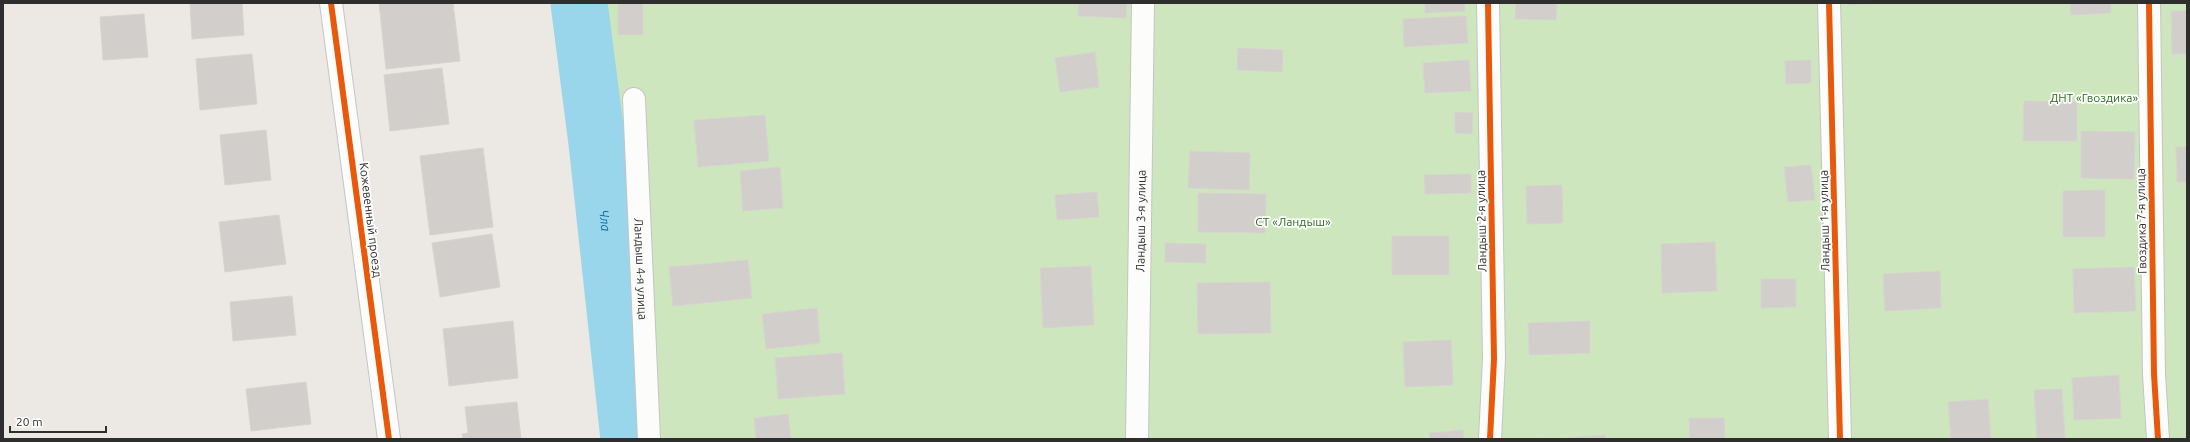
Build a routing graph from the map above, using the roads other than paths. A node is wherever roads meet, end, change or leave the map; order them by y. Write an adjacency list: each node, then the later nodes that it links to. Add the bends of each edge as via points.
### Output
1 (331, 3): 7 (street, Кожевенный проезд)
2 (1143, 3): 9 (street, Ландыш 3-я улица)
3 (1488, 3): 10 (street, Ландыш 2-я улица, via 1494,359)
4 (1829, 3): 11 (street, Ландыш 1-я улица)
5 (2149, 3): 12 (street, Гвоздика 7-я улица, via 2154,374)
6 (634, 99): 8 (street, Ландыш 4-я улица)
7 (389, 439)
8 (649, 439)
9 (1137, 439)
10 (1490, 439)
11 (1840, 439)
12 (2158, 439)

